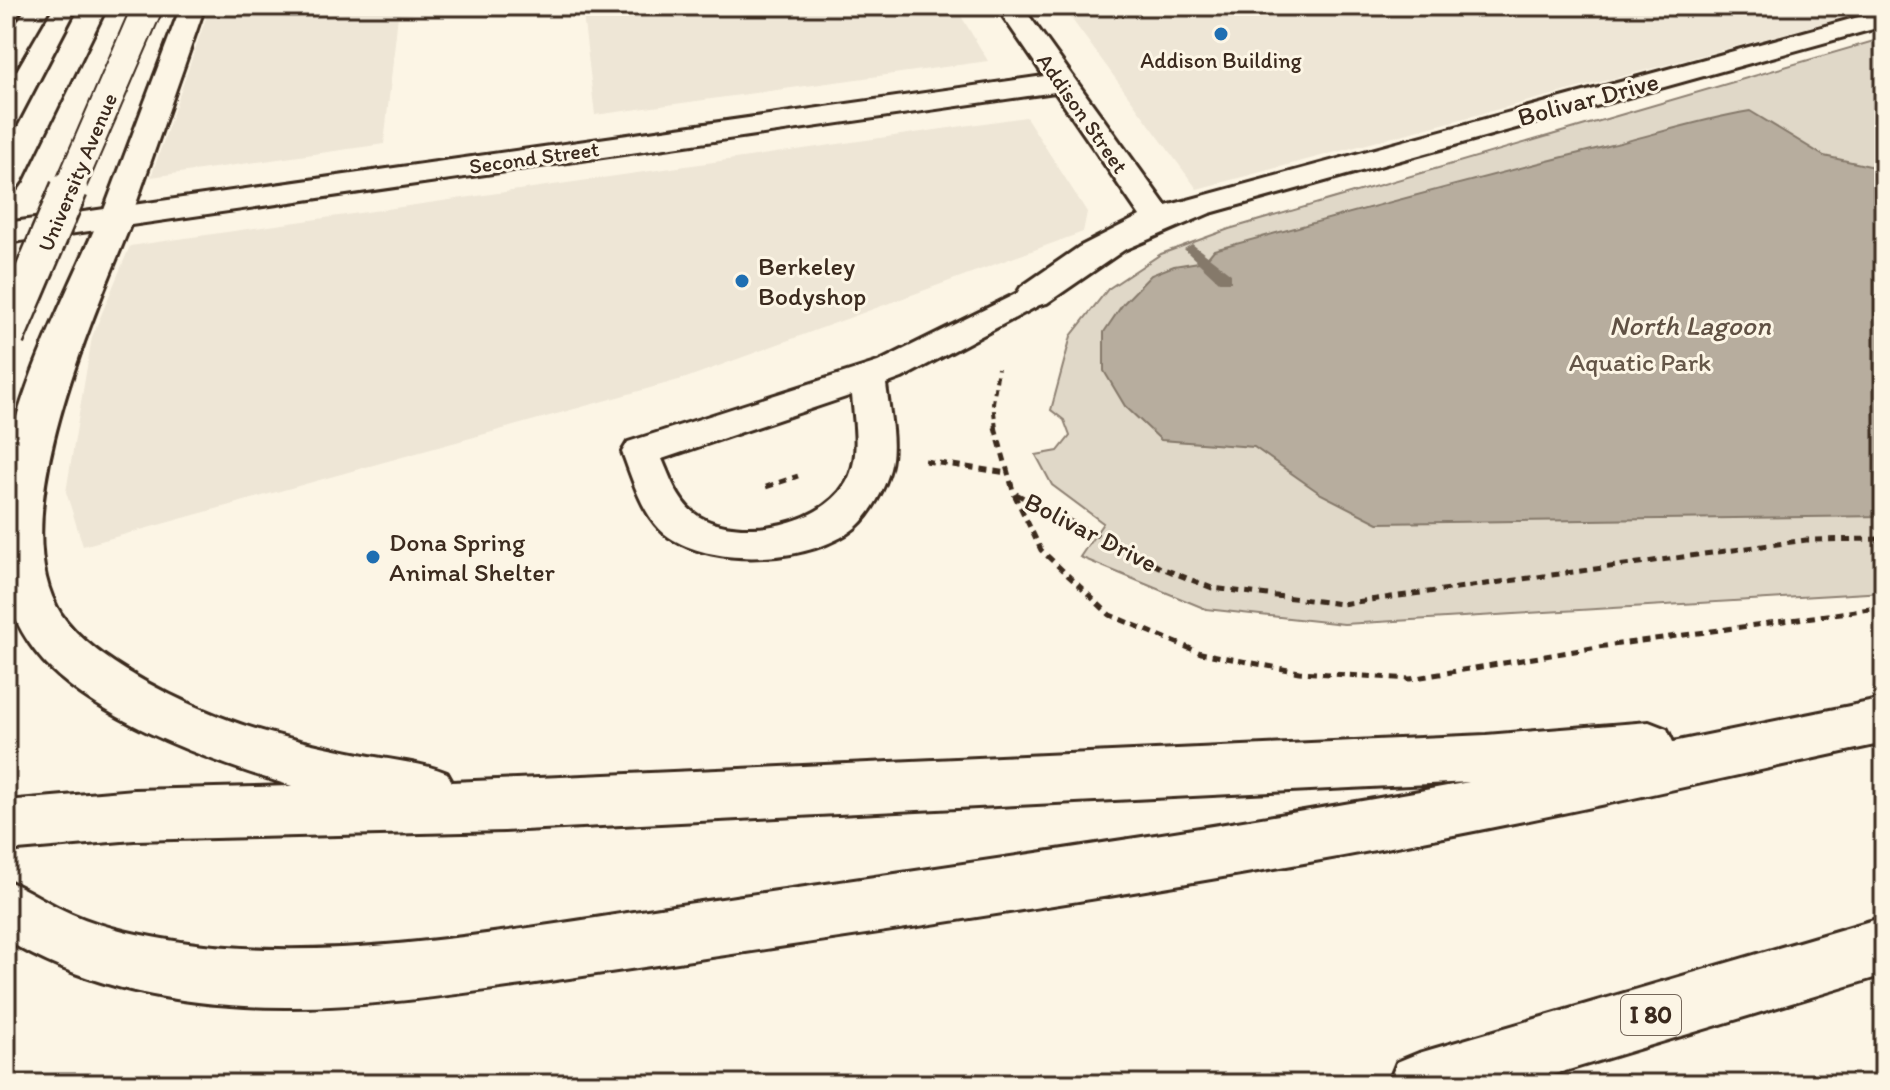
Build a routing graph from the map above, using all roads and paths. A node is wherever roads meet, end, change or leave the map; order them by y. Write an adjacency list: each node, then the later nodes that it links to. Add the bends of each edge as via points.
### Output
1 (39, 6): 7 (lane)
2 (94, 6): 9 (main road)
3 (148, 6): 14 (main road, University Avenue, bridge)
4 (193, 6): 10 (lane)
5 (1009, 6): 8 (main road, Addison Street)
6 (1884, 18): 11 (main road, Bolivar Drive)
7 (6, 63)
8 (1063, 82): 10 (main road, Second Street); 11 (main road, Addison Street)
9 (6, 181)
10 (116, 218): 12 (main road, Second Street); 20 (main road, via 27,465 20,523 24,580 45,629 102,680 143,705 197,731 278,757 447,792)
11 (1158, 219): 13 (main road, Bolivar Drive, via 1115,238)
12 (6, 233)
13 (1034, 295): 15 (lane); 16 (path, Bolivar Drive, via 999,362 993,403)
14 (6, 337)
15 (868, 378): 15 (lane, via 872,469 841,517 764,543 715,539 683,525 658,496 641,452)
16 (1014, 494): 17 (path, Bolivar Drive, via 1212,588 1341,604 1806,540); 18 (path, via 1041,550 1110,615 1201,653 1299,672 1410,679)
17 (1884, 539)
18 (1884, 607)
19 (1884, 718): 20 (main road, via 1486,758); 22 (main road, via 1515,798 1338,829 918,898 495,959 323,976 193,972 99,951 56,936)
20 (635, 800): 21 (main road, via 134,815)
21 (6, 826)
22 (6, 908)
23 (1884, 946): 24 (main road, I 80)
24 (1419, 1084)

